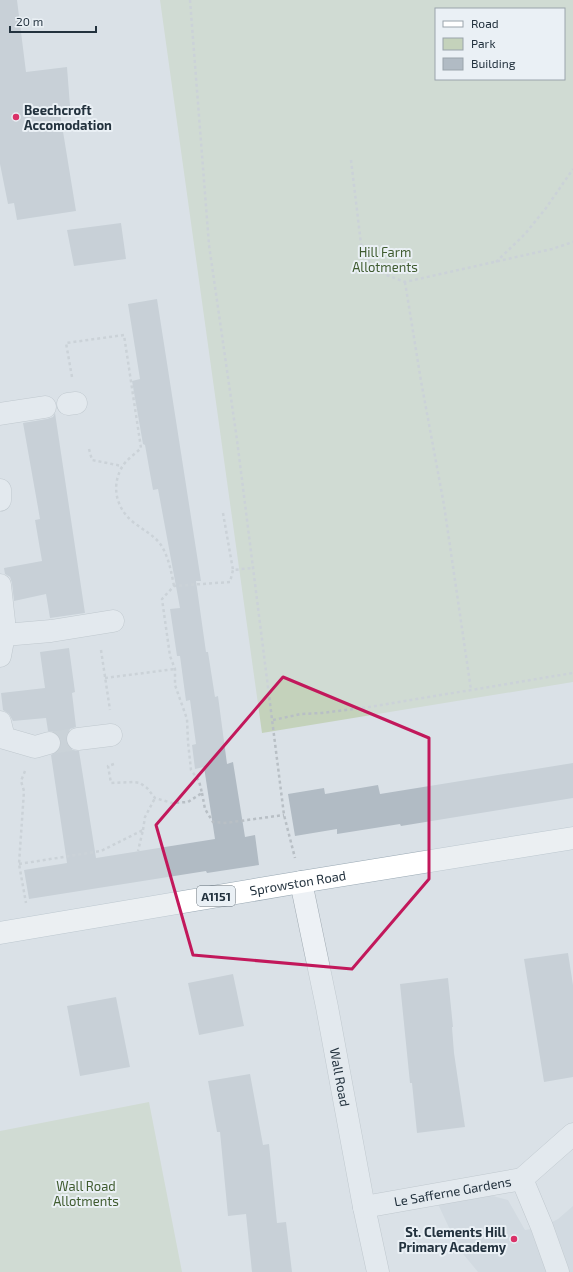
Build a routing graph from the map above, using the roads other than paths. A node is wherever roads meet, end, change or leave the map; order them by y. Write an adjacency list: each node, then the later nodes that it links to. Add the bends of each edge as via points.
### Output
1 (45, 407): 2 (street)
2 (0, 414)
3 (0, 490): 4 (street)
4 (0, 500)
5 (0, 585): 7 (street)
6 (105, 622): 7 (street, via 51,631)
7 (2, 633)
8 (111, 724): 10 (street)
9 (2, 730): 11 (street, via 35,747)
10 (78, 740)
11 (49, 743)
12 (573, 838): 13 (main road, Sprowston Road / A1151)
13 (301, 882): 14 (main road, Sprowston Road / A1151); 17 (street, Wall Road)
14 (0, 933)
15 (573, 1134): 16 (street, Le Safferne Gardens)
16 (522, 1179): 17 (street, Le Safferne Gardens); 19 (street)
17 (364, 1207): 18 (street, Wall Road)
18 (378, 1272)
19 (558, 1272)

